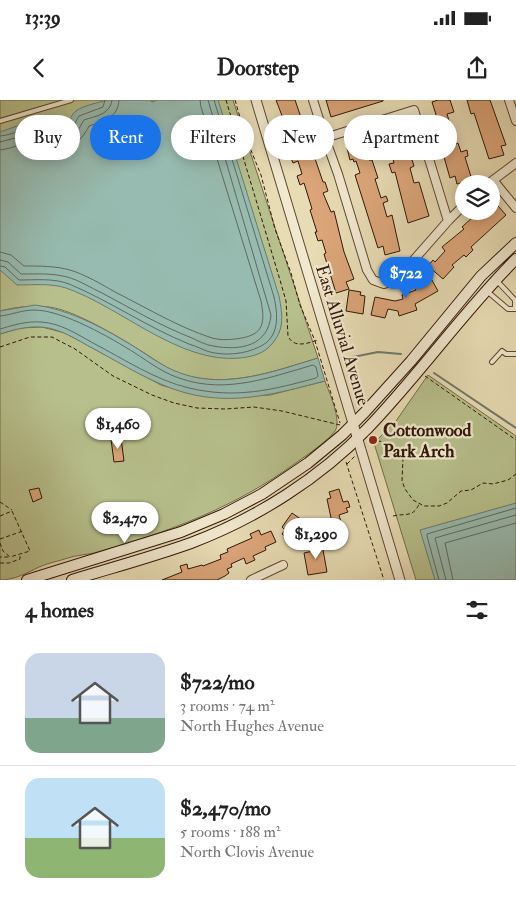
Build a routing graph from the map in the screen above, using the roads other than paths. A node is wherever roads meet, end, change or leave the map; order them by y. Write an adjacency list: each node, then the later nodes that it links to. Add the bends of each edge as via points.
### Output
1 (71, 100): 6 (lane)
2 (256, 100): 24 (street, East Alluvial Avenue)
3 (313, 100): 5 (street)
4 (509, 100): 7 (street)
5 (318, 115)
6 (0, 121)
7 (516, 121)
8 (334, 135): 15 (street, via 414,110)
9 (333, 160): 15 (street, via 367,270 378,283 397,279)
10 (516, 163): 11 (street)
11 (500, 175)
12 (500, 191): 13 (street)
13 (516, 208)
14 (455, 214): 15 (street)
15 (448, 221)
16 (516, 243): 24 (main road, via 481,276 411,361)
17 (516, 249): 20 (main road, via 488,278)
18 (516, 259): 19 (main road)
19 (495, 280): 20 (main road); 21 (lane, via 515,300)
20 (486, 290): 21 (lane, via 508,309); 25 (main road)
21 (516, 309)
22 (516, 354): 23 (lane, via 502,351)
23 (492, 362)
24 (353, 424): 25 (street, East Alluvial Avenue); 26 (main road, via 308,463 262,494)
25 (358, 438): 28 (main road, via 315,474 230,526); 32 (street, East Alluvial Avenue)
26 (181, 532): 28 (main road, via 157,546 97,566 92,569); 29 (main road)
27 (283, 565): 31 (street)
28 (92, 577): 30 (main road)
29 (27, 580)
30 (72, 580)
31 (251, 580)
32 (400, 580)

